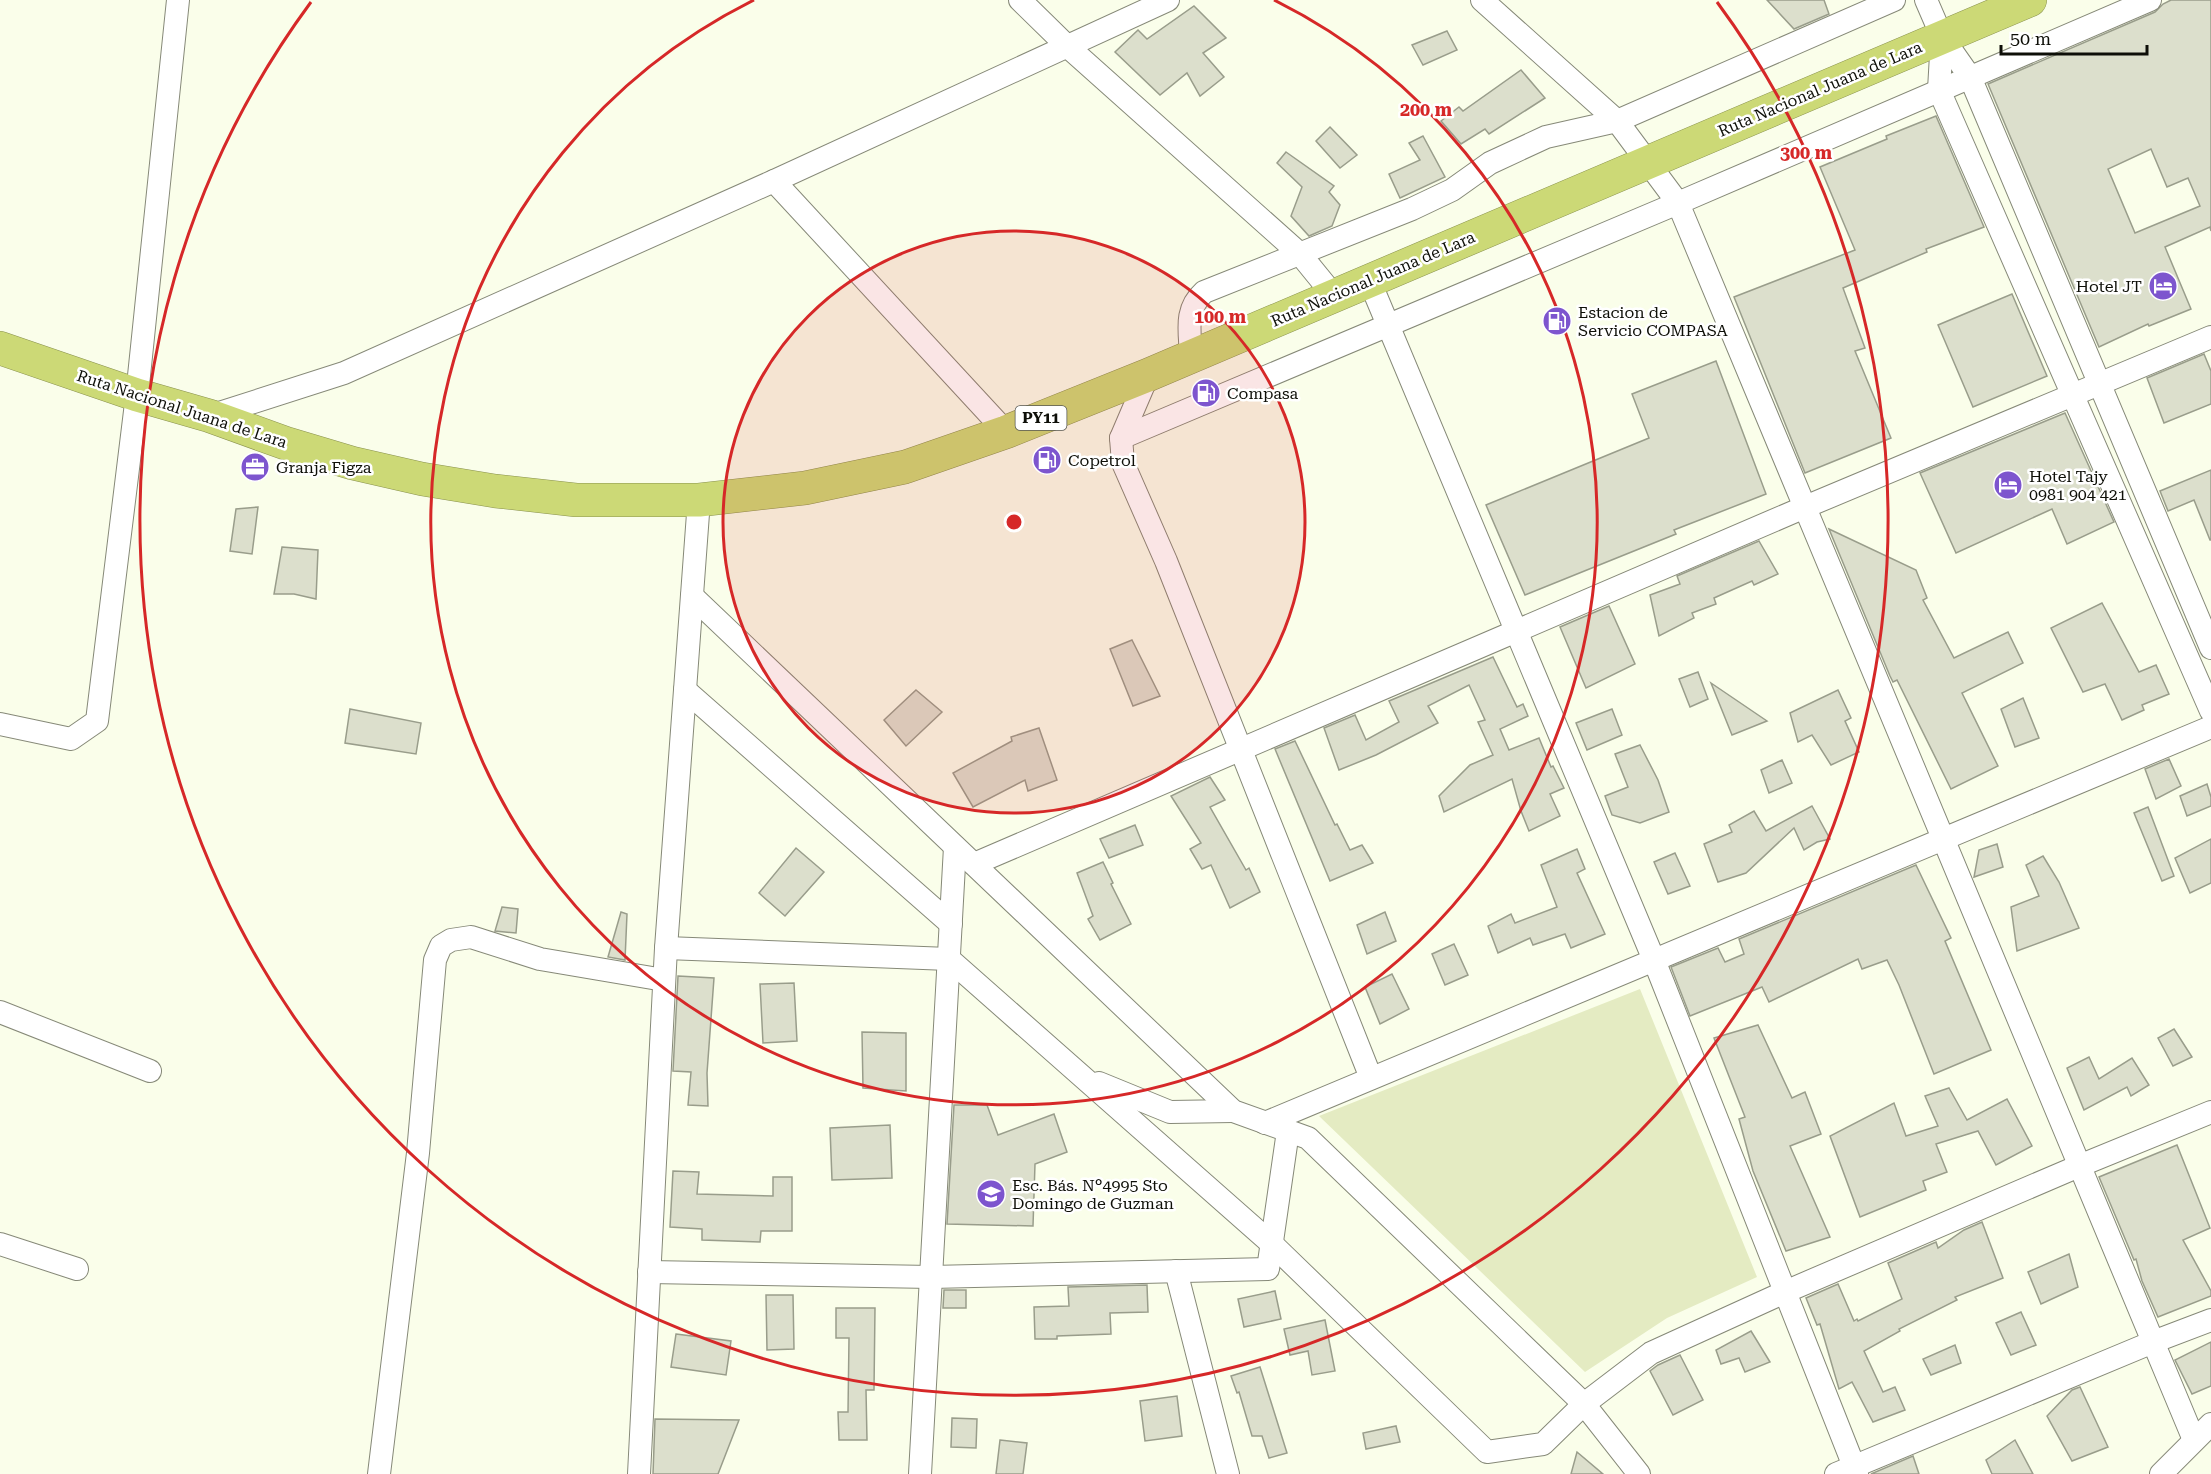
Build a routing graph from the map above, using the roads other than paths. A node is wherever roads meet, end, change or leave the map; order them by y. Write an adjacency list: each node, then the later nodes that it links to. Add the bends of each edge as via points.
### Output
1 (178, 0): 26 (street)
2 (1020, 0): 10 (street)
3 (1168, 0): 10 (street)
4 (1482, 0): 13 (street)
5 (1894, 0): 13 (street)
6 (1926, 0): 9 (street)
7 (2030, 0): 9 (highway, Ruta Nacional Juana de Lara / PY11)
8 (2150, 0): 11 (street)
9 (1942, 37): 11 (street); 12 (street); 14 (highway, Ruta Nacional Juana de Lara / PY11)
10 (1066, 45): 15 (street); 17 (street)
11 (1971, 77): 12 (street); 25 (street)
12 (1940, 90): 16 (street); 27 (street)
13 (1617, 121): 14 (street); 17 (street, via 1546,137 1491,163 1452,190)
14 (1648, 162): 16 (street); 18 (highway, Ruta Nacional Juana de Lara / PY11)
15 (774, 181): 28 (street, via 344,373); 29 (street)
16 (1678, 202): 20 (street); 32 (street)
17 (1300, 254): 19 (street); 23 (street, via 1204,292 1196,299 1189,313)
18 (1370, 282): 19 (highway, Ruta Nacional Juana de Lara / PY11); 20 (street)
19 (1335, 297): 23 (highway, Ruta Nacional Juana de Lara / PY11)
20 (1388, 325): 30 (street); 34 (street)
21 (2211, 337): 25 (street)
22 (0, 348): 26 (highway, Ruta Nacional Juana de Lara / PY11)
23 (1191, 356): 24 (highway, Ruta Nacional Juana de Lara / PY11)
24 (1148, 375): 29 (highway, Ruta Nacional Juana de Lara / PY11); 30 (street)
25 (2100, 384): 27 (street); 35 (street)
26 (137, 395): 28 (highway, Ruta Nacional Juana de Lara / PY11); 38 (street, via 97,721 71,739)
27 (2072, 396): 32 (street); 37 (street)
28 (210, 416): 31 (highway, Ruta Nacional Juana de Lara / PY11, via 352,463 453,484 576,500)
29 (1006, 432): 31 (highway, Ruta Nacional Juana de Lara / PY11, via 905,467 805,488)
30 (1121, 438): 40 (street, via 1123,464)
31 (699, 500): 33 (street)
32 (1805, 507): 34 (street); 41 (street)
33 (692, 596): 36 (street); 42 (street)
34 (1516, 632): 40 (street); 47 (street)
35 (2211, 648)
36 (685, 690): 44 (street); 45 (street)
37 (2211, 711)
38 (0, 724)
39 (2211, 727): 41 (street)
40 (1241, 750): 43 (street); 52 (street)
41 (1943, 839): 47 (street); 57 (street)
42 (955, 847): 43 (street); 44 (street)
43 (974, 864): 53 (street)
44 (951, 924): 46 (street)
45 (666, 948): 46 (street); 48 (street)
46 (949, 959): 51 (street); 63 (street)
47 (1654, 960): 52 (street); 64 (street)
48 (664, 980): 62 (street); 71 (street, via 540,959 471,937 441,946 435,960 418,1153)
49 (0, 1012): 50 (street)
50 (150, 1071)
51 (1081, 1075): 53 (street, via 1170,1112); 59 (street)
52 (1371, 1078): 55 (street)
53 (1233, 1111): 55 (street)
54 (2211, 1112): 57 (street)
55 (1265, 1123): 56 (street)
56 (1288, 1131): 59 (street); 67 (street, via 1308,1138)
57 (2079, 1166): 64 (street); 66 (street)
58 (0, 1244): 60 (street)
59 (1272, 1244): 61 (street, via 1268,1269); 67 (street, via 1487,1452 1543,1444)
60 (78, 1269)
61 (1176, 1271): 63 (street); 74 (street)
62 (649, 1272): 63 (street); 72 (street)
63 (931, 1277): 73 (street)
64 (1785, 1292): 67 (street, via 1651,1353); 70 (street)
65 (2211, 1320): 66 (street)
66 (2153, 1342): 69 (street); 70 (street)
67 (1584, 1404): 75 (street)
68 (2211, 1424): 69 (street)
69 (2194, 1440): 76 (street)
70 (1849, 1472)
71 (379, 1474)
72 (639, 1474)
73 (920, 1474)
74 (1228, 1474)
75 (1639, 1474)
76 (2161, 1474)

